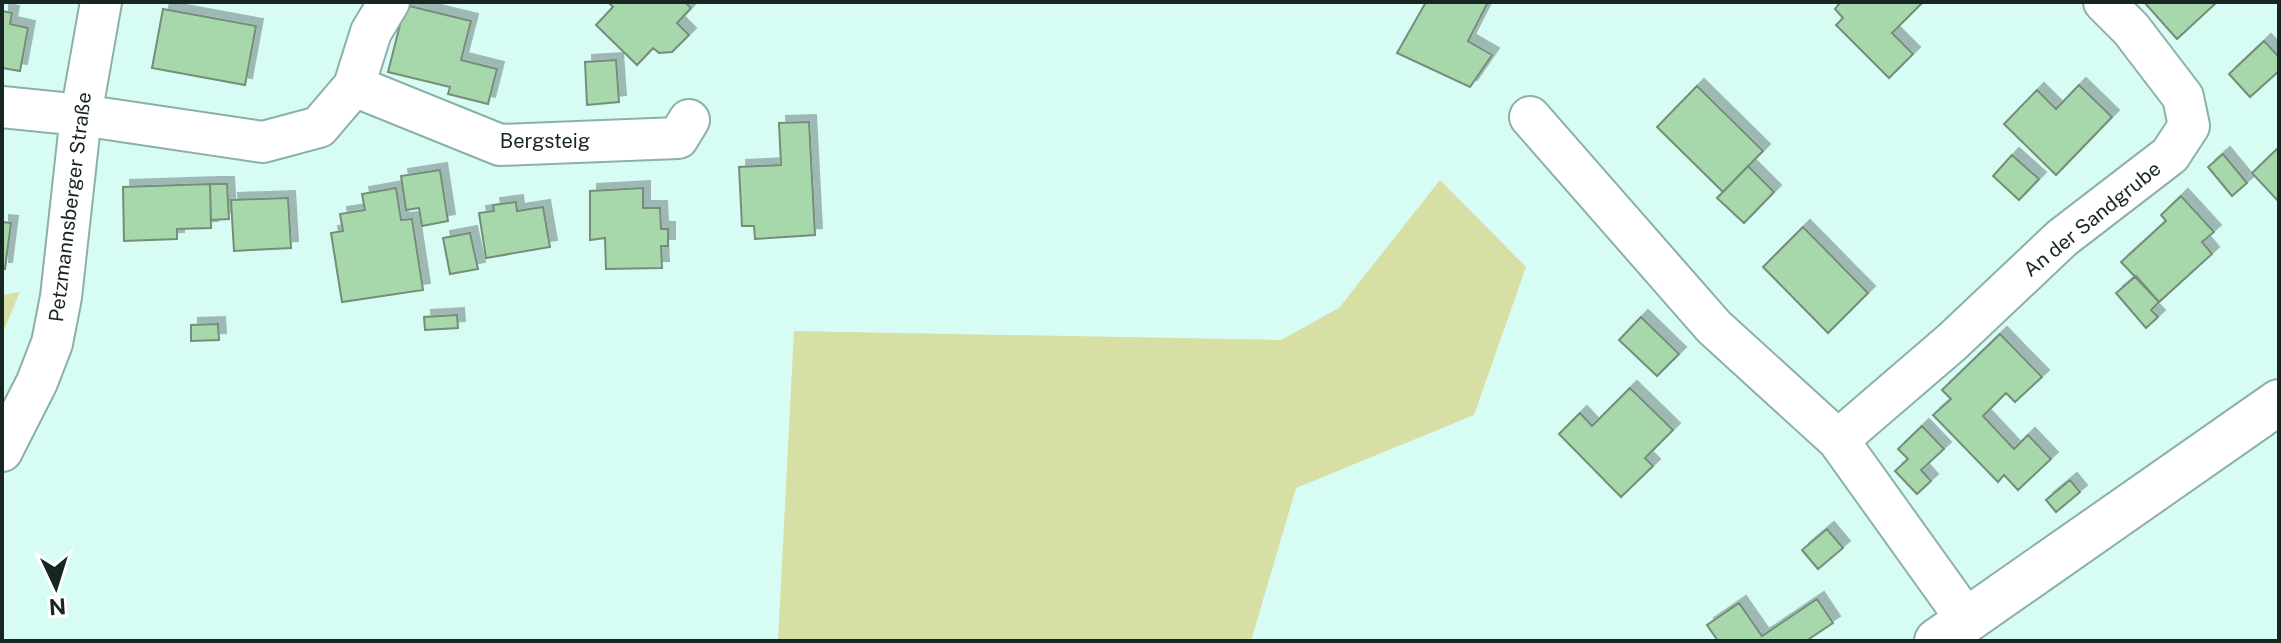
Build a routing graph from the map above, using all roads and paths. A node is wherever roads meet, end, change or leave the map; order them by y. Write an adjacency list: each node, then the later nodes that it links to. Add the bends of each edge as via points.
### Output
1 (101, 2): 6 (street, Petzmannsberger Straße)
2 (389, 2): 4 (street, via 371,32)
3 (2104, 2): 10 (street, An der Sandgrube, via 2183,97 2189,126 2170,155 2062,238)
4 (354, 86): 6 (street, via 319,127 263,142); 8 (street, Bergsteig, via 500,145 678,138)
5 (2, 107): 6 (street)
6 (81, 115): 11 (street, Petzmannsberger Straße, via 52,343)
7 (1530, 117): 10 (street, via 1714,327)
8 (689, 120)
9 (2279, 402): 12 (street)
10 (1838, 440): 12 (street)
11 (2, 451)
12 (1952, 630)

